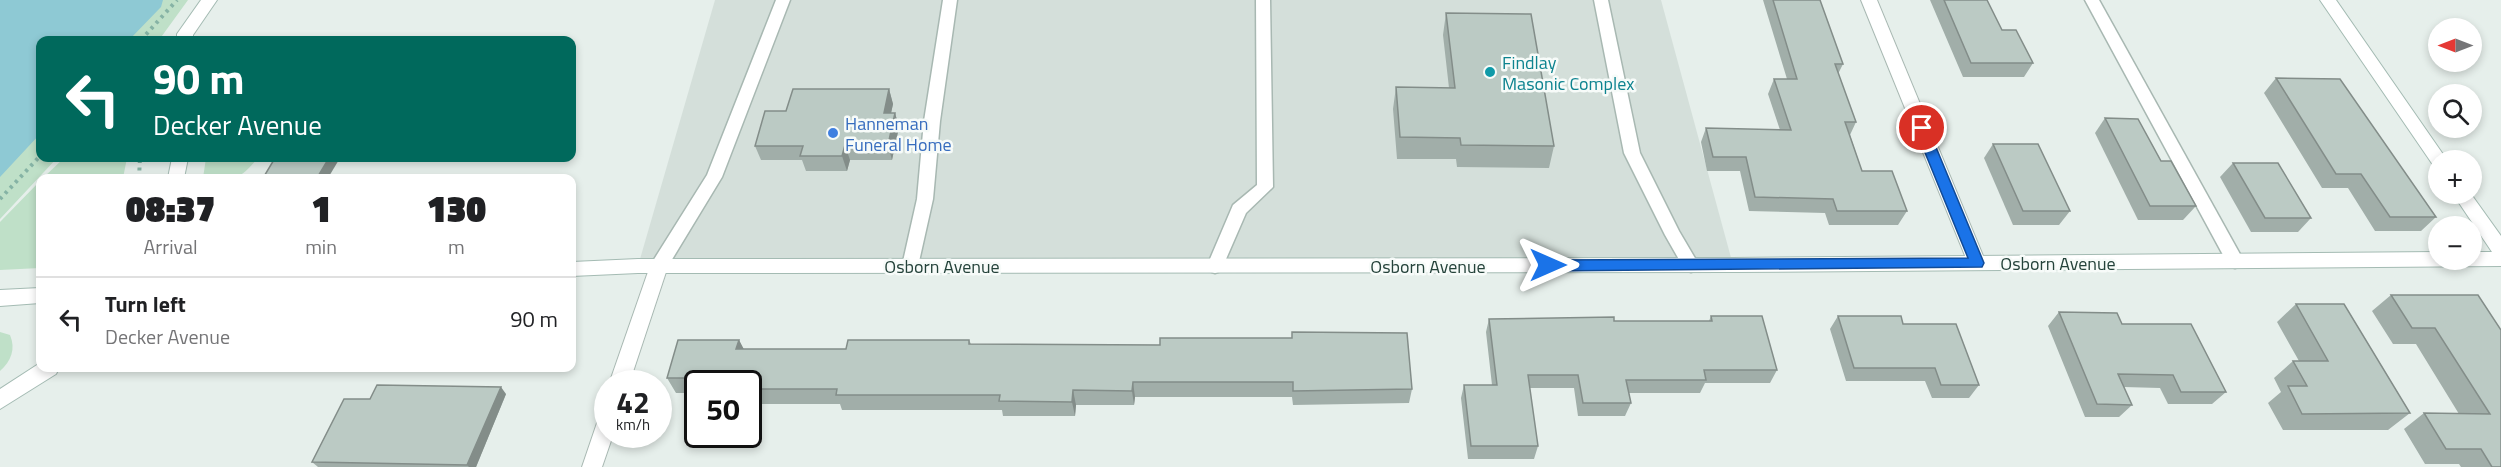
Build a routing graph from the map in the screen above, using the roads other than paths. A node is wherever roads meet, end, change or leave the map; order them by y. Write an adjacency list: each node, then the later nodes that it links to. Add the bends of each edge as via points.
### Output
1 (209, 0): 9 (main road)
2 (783, 0): 17 (lane, via 714,177)
3 (950, 0): 18 (lane, via 925,199)
4 (1263, 0): 19 (lane, via 1265,188 1239,209)
5 (1601, 0): 16 (lane, via 1632,153)
6 (1869, 0): 15 (main road)
7 (2092, 0): 14 (lane)
8 (2328, 0): 10 (main road)
9 (185, 36)
10 (2432, 150)
11 (2469, 204): 12 (main road)
12 (2501, 250)
13 (2501, 259): 14 (main road, Osborn Avenue)
14 (2235, 261): 15 (main road, Osborn Avenue)
15 (1977, 263): 16 (main road, Osborn Avenue)
16 (1691, 265): 19 (main road, Osborn Avenue)
17 (659, 266): 18 (main road, Osborn Avenue); 20 (main road, Osborn Avenue); 23 (main road)
18 (910, 266): 19 (main road, Osborn Avenue)
19 (1215, 266)
20 (576, 269)
21 (36, 296): 22 (main road)
22 (0, 298)
23 (625, 370)
24 (43, 372): 25 (main road)
25 (0, 400)
26 (598, 448): 27 (main road)
27 (592, 467)

